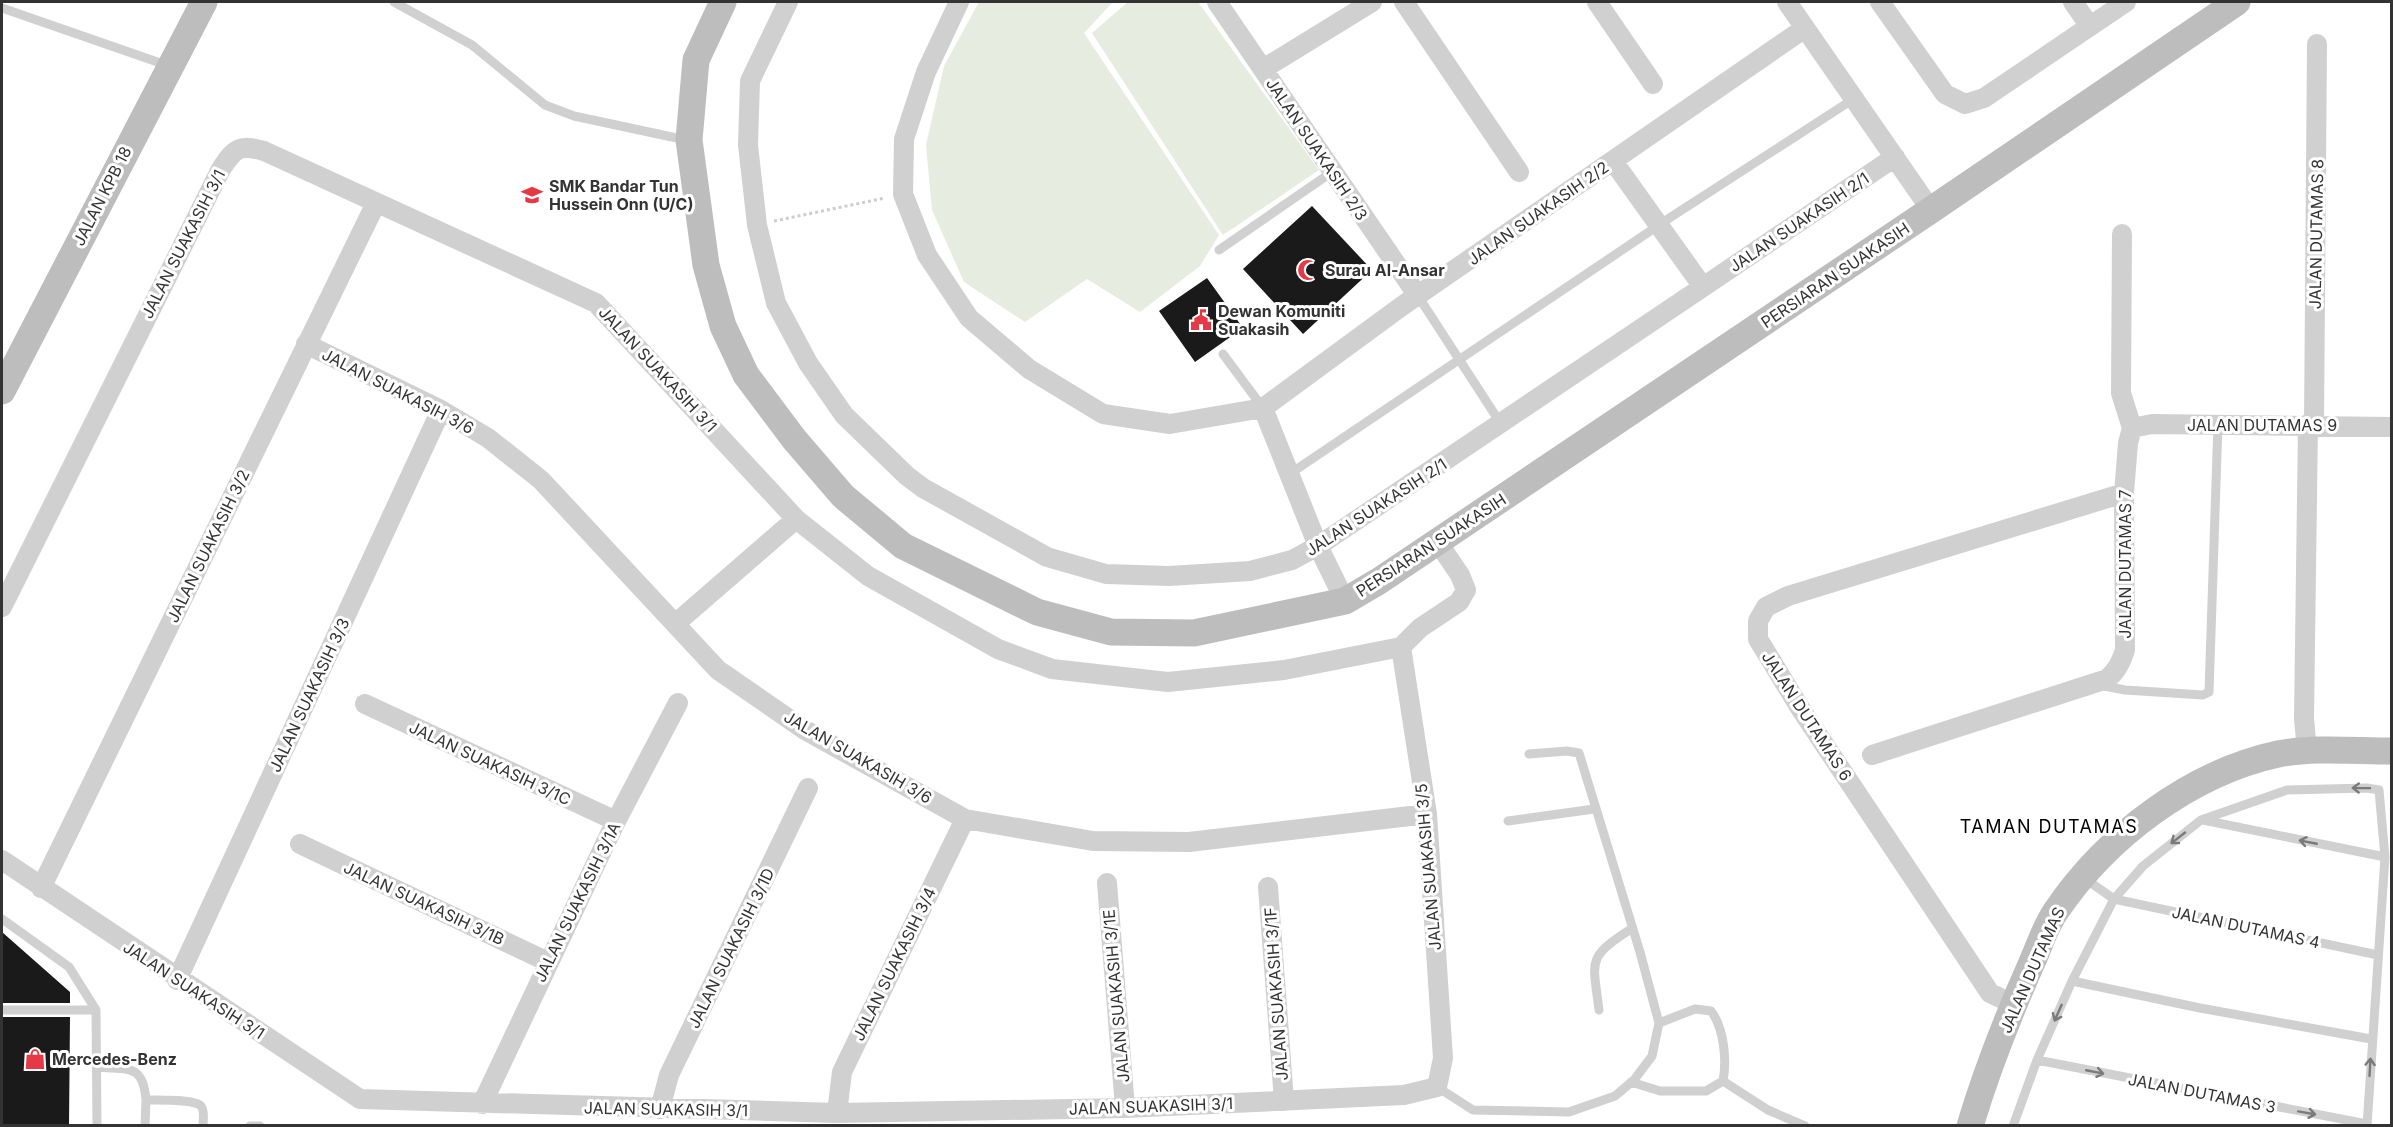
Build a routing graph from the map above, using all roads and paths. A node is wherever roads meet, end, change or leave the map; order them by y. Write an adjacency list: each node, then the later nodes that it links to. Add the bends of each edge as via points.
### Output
1 (204, 2): 19 (street, JALAN KPB 18)
2 (394, 2): 23 (lane, via 472,45 545,105 574,116)
3 (723, 2): 23 (street, PERSIARAN SUAKASIH, via 696,60)
4 (788, 2): 31 (street, JALAN SUAKASIH 2/1, via 750,81 748,145)
5 (959, 2): 28 (street, JALAN SUAKASIH 2/2, via 926,72 904,139)
6 (1217, 2): 20 (street, JALAN SUAKASIH 2/3)
7 (1372, 2): 20 (street)
8 (1404, 2): 27 (street)
9 (1597, 2): 21 (street)
10 (1787, 2): 17 (street)
11 (1880, 2): 16 (street, via 1945,94 1965,104 1984,98)
12 (2073, 2): 16 (street)
13 (2126, 2): 16 (street)
14 (2237, 2): 30 (street, PERSIARAN SUAKASIH)
15 (2, 8): 19 (lane)
16 (2089, 25)
17 (1805, 28): 22 (street); 25 (street, JALAN SUAKASIH 2/2)
18 (2318, 44): 45 (street, JALAN DUTAMAS 8)
19 (170, 66): 40 (street, JALAN KPB 18)
20 (1263, 69): 26 (street, JALAN SUAKASIH 2/3)
21 (1653, 84)
22 (1855, 98): 24 (street); 32 (lane)
23 (688, 140): 53 (street, PERSIARAN SUAKASIH, via 706,265 723,326 746,375 843,496 903,546 1037,612 1111,632 1194,633)
24 (1895, 157): 30 (street); 35 (street, JALAN SUAKASIH 2/1)
25 (1613, 161): 32 (street); 36 (street, JALAN SUAKASIH 2/2)
26 (1332, 172): 34 (lane); 36 (street, JALAN SUAKASIH 2/3)
27 (1519, 172)
28 (903, 194): 31 (path); 41 (street, JALAN SUAKASIH 2/2, via 927,255 969,318 1029,369 1103,414 1170,424)
29 (376, 203): 37 (street, JALAN SUAKASIH 3/2); 50 (street, JALAN SUAKASIH 3/1, via 596,303); 54 (street, JALAN SUAKASIH 3/1, via 264,151 247,146 233,151)
30 (1931, 210): 51 (street, PERSIARAN SUAKASIH)
31 (757, 225): 52 (street, JALAN SUAKASIH 2/1, via 776,303 808,363 844,415 907,476 981,523 1047,557 1106,574 1169,576 1250,571 1292,560)
32 (1659, 225): 35 (street); 39 (lane)
33 (2122, 234): 47 (street, JALAN DUTAMAS 7, via 2121,393)
34 (1219, 250)
35 (1703, 287): 43 (street, JALAN SUAKASIH 2/1)
36 (1418, 296): 39 (lane); 41 (street, JALAN SUAKASIH 2/2)
37 (306, 344): 42 (street, JALAN SUAKASIH 3/6); 77 (street, JALAN SUAKASIH 3/2)
38 (1223, 354): 41 (lane)
39 (1459, 360): 43 (lane); 48 (lane)
40 (2, 392)
41 (1263, 408): 48 (street)
42 (441, 410): 55 (street, JALAN SUAKASIH 3/6, via 488,438 541,480); 83 (street, JALAN SUAKASIH 3/3)
43 (1501, 424): 52 (street, JALAN SUAKASIH 2/1)
44 (2218, 424): 45 (street, JALAN DUTAMAS 9); 47 (street, JALAN DUTAMAS 9, via 2152,424); 57 (lane, via 2209,692 2203,695 2125,690)
45 (2311, 424): 46 (street, JALAN DUTAMAS 9); 61 (street, JALAN DUTAMAS 8, via 2304,718)
46 (2391, 427)
47 (2132, 428): 49 (street, JALAN DUTAMAS 7)
48 (1291, 473): 52 (street)
49 (2124, 493): 57 (street, JALAN DUTAMAS 7, via 2125,650 2115,672); 85 (street, JALAN DUTAMAS 6, via 1788,596 1766,607 1758,621 1758,639 1800,708 1990,993)
50 (796, 519): 55 (street); 56 (street, JALAN SUAKASIH 3/1, via 868,576 998,649 1052,669 1168,682 1284,670)
51 (1437, 541): 53 (street, PERSIARAN SUAKASIH); 56 (street, via 1466,590 1459,602 1420,628)
52 (1318, 546): 53 (street)
53 (1345, 601)
54 (2, 607)
55 (675, 624): 67 (street, JALAN SUAKASIH 3/6, via 718,670 806,730)
56 (1401, 647): 66 (street, JALAN SUAKASIH 3/5)
57 (2094, 684): 63 (street, JALAN DUTAMAS 7)
58 (678, 703): 69 (street, JALAN SUAKASIH 3/1A)
59 (365, 704): 69 (street, JALAN SUAKASIH 3/1C)
60 (2391, 751): 61 (street, JALAN DUTAMAS)
61 (2307, 752): 74 (street, JALAN DUTAMAS, via 2279,754 2234,768 2183,792 2134,827)
62 (1529, 754): 65 (lane, via 1579,753)
63 (1872, 755)
64 (808, 788): 100 (street, JALAN SUAKASIH 3/1D, via 669,1075)
65 (1594, 810): 70 (lane); 80 (lane)
66 (1427, 814): 67 (street, JALAN SUAKASIH 3/6, via 1189,842 1093,841); 95 (street, JALAN SUAKASIH 3/5, via 1443,1058)
67 (965, 819): 101 (street, JALAN SUAKASIH 3/4, via 842,1072)
68 (2201, 820): 72 (lane, one-way to 68); 72 (lane, one-way to 68, via 2379,790 2287,790); 78 (lane, one-way to 78, via 2142,866)
69 (616, 821): 82 (street, JALAN SUAKASIH 3/1A)
70 (1508, 821)
71 (300, 844): 82 (street, JALAN SUAKASIH 3/1B)
72 (2385, 858): 81 (lane)
73 (2, 860): 77 (street, JALAN SUAKASIH 3/1)
74 (2082, 876): 78 (lane); 85 (street, JALAN DUTAMAS, via 2055,913)
75 (1107, 883): 99 (street, JALAN SUAKASIH 3/1E)
76 (1268, 887): 97 (street, JALAN SUAKASIH 3/1F)
77 (41, 888): 83 (street, JALAN SUAKASIH 3/1)
78 (2114, 899): 81 (lane, JALAN DUTAMAS 4); 84 (lane)
79 (2, 919): 87 (lane, via 69,967)
80 (1631, 929): 88 (lane, via 1603,947 1596,958); 89 (lane)
81 (2379, 955): 90 (lane)
82 (548, 962): 98 (street, JALAN SUAKASIH 3/1A)
83 (177, 980): 98 (street, JALAN SUAKASIH 3/1, via 360,1099)
84 (2072, 981): 90 (lane); 91 (lane, one-way to 91)
85 (2013, 1004): 108 (street, JALAN DUTAMAS)
86 (2, 1010): 87 (lane)
87 (96, 1010): 92 (lane)
88 (1599, 1010)
89 (1659, 1023): 93 (lane, via 1695,1009 1711,1011 1726,1063); 94 (lane, via 1652,1056)
90 (2371, 1039): 110 (lane, one-way to 90)
91 (2037, 1060): 109 (lane); 110 (lane, JALAN DUTAMAS 3, one-way to 110)
92 (97, 1067): 96 (lane, via 140,1074 145,1081); 102 (lane)
93 (1723, 1081): 94 (lane, via 1706,1091 1660,1091); 107 (lane, via 1768,1110)
94 (1631, 1082): 95 (lane, via 1615,1096 1569,1112 1473,1110)
95 (1437, 1087): 97 (street, JALAN SUAKASIH 3/1, via 1404,1095)
96 (146, 1100): 103 (lane); 104 (lane, via 200,1105)
97 (1284, 1101): 99 (street, JALAN SUAKASIH 3/1)
98 (482, 1104): 100 (street, JALAN SUAKASIH 3/1)
99 (1125, 1108): 101 (street, JALAN SUAKASIH 3/1)
100 (660, 1109): 101 (street, JALAN SUAKASIH 3/1)
101 (837, 1113)
102 (97, 1125)
103 (145, 1125)
104 (203, 1125)
105 (250, 1125): 106 (lane)
106 (260, 1125)
107 (1805, 1125)
108 (1970, 1125)
109 (2013, 1125)
110 (2367, 1125)

